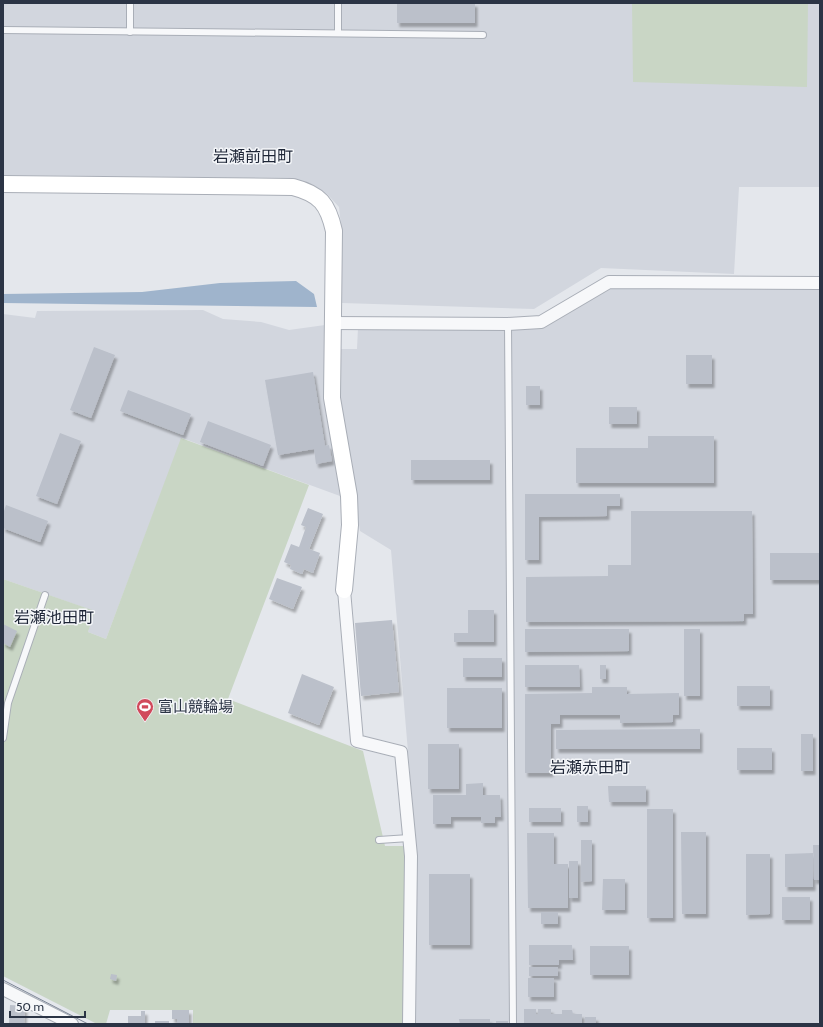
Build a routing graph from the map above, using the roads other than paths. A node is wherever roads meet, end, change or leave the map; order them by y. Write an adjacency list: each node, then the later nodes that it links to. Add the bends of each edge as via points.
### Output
1 (130, 3): 4 (lane)
2 (338, 3): 5 (lane)
3 (3, 30): 4 (lane)
4 (130, 32): 5 (lane)
5 (338, 32): 6 (lane)
6 (483, 35)
7 (3, 184): 9 (street, via 293,187 309,191 322,201 334,231)
8 (820, 283): 10 (street, via 609,282 541,322)
9 (332, 323): 10 (street); 11 (street, via 332,398 349,496 350,525)
10 (508, 324): 19 (lane)
11 (344, 590): 14 (street, via 357,741 401,752)
12 (45, 595): 13 (lane, via 8,703)
13 (3, 738)
14 (410, 838): 15 (lane); 18 (street)
15 (379, 840)
16 (3, 989): 17 (street)
17 (72, 1024)
18 (409, 1024)
19 (514, 1024)

